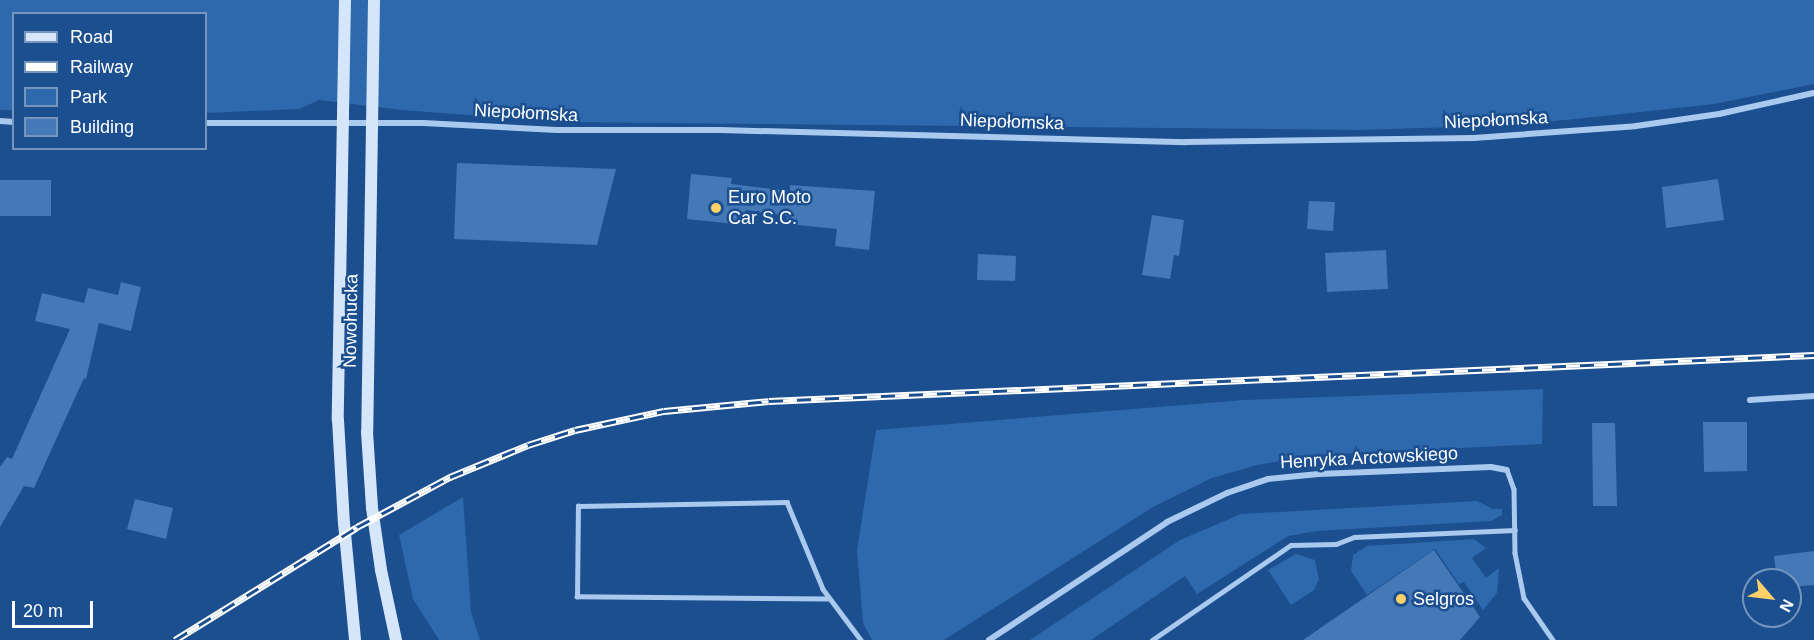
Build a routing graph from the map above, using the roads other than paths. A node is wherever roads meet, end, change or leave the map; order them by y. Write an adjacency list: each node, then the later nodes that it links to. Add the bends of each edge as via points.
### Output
1 (345, 0): 10 (main road, Nowohucka, via 338,420)
2 (374, 0): 11 (main road, Nowohucka, via 367,432 372,508)
3 (1814, 93): 4 (street, Niepołomska, via 1719,114 1646,124 1474,138 1186,142 720,130 557,130 400,122)
4 (207, 123)
5 (1814, 396): 6 (street)
6 (1750, 400)
7 (1507, 470): 8 (lane, via 1514,489); 13 (street, Henryka Arctowskiego, via 1491,467 1268,479 1167,522)
8 (1515, 530): 14 (lane, via 1354,537 1336,544 1291,545); 15 (lane, via 1515,553 1524,598)
9 (829, 598): 9 (lane, via 787,502 578,506 577,597); 12 (lane)
10 (355, 640)
11 (396, 640)
12 (861, 640)
13 (989, 640)
14 (1152, 640)
15 (1553, 640)

